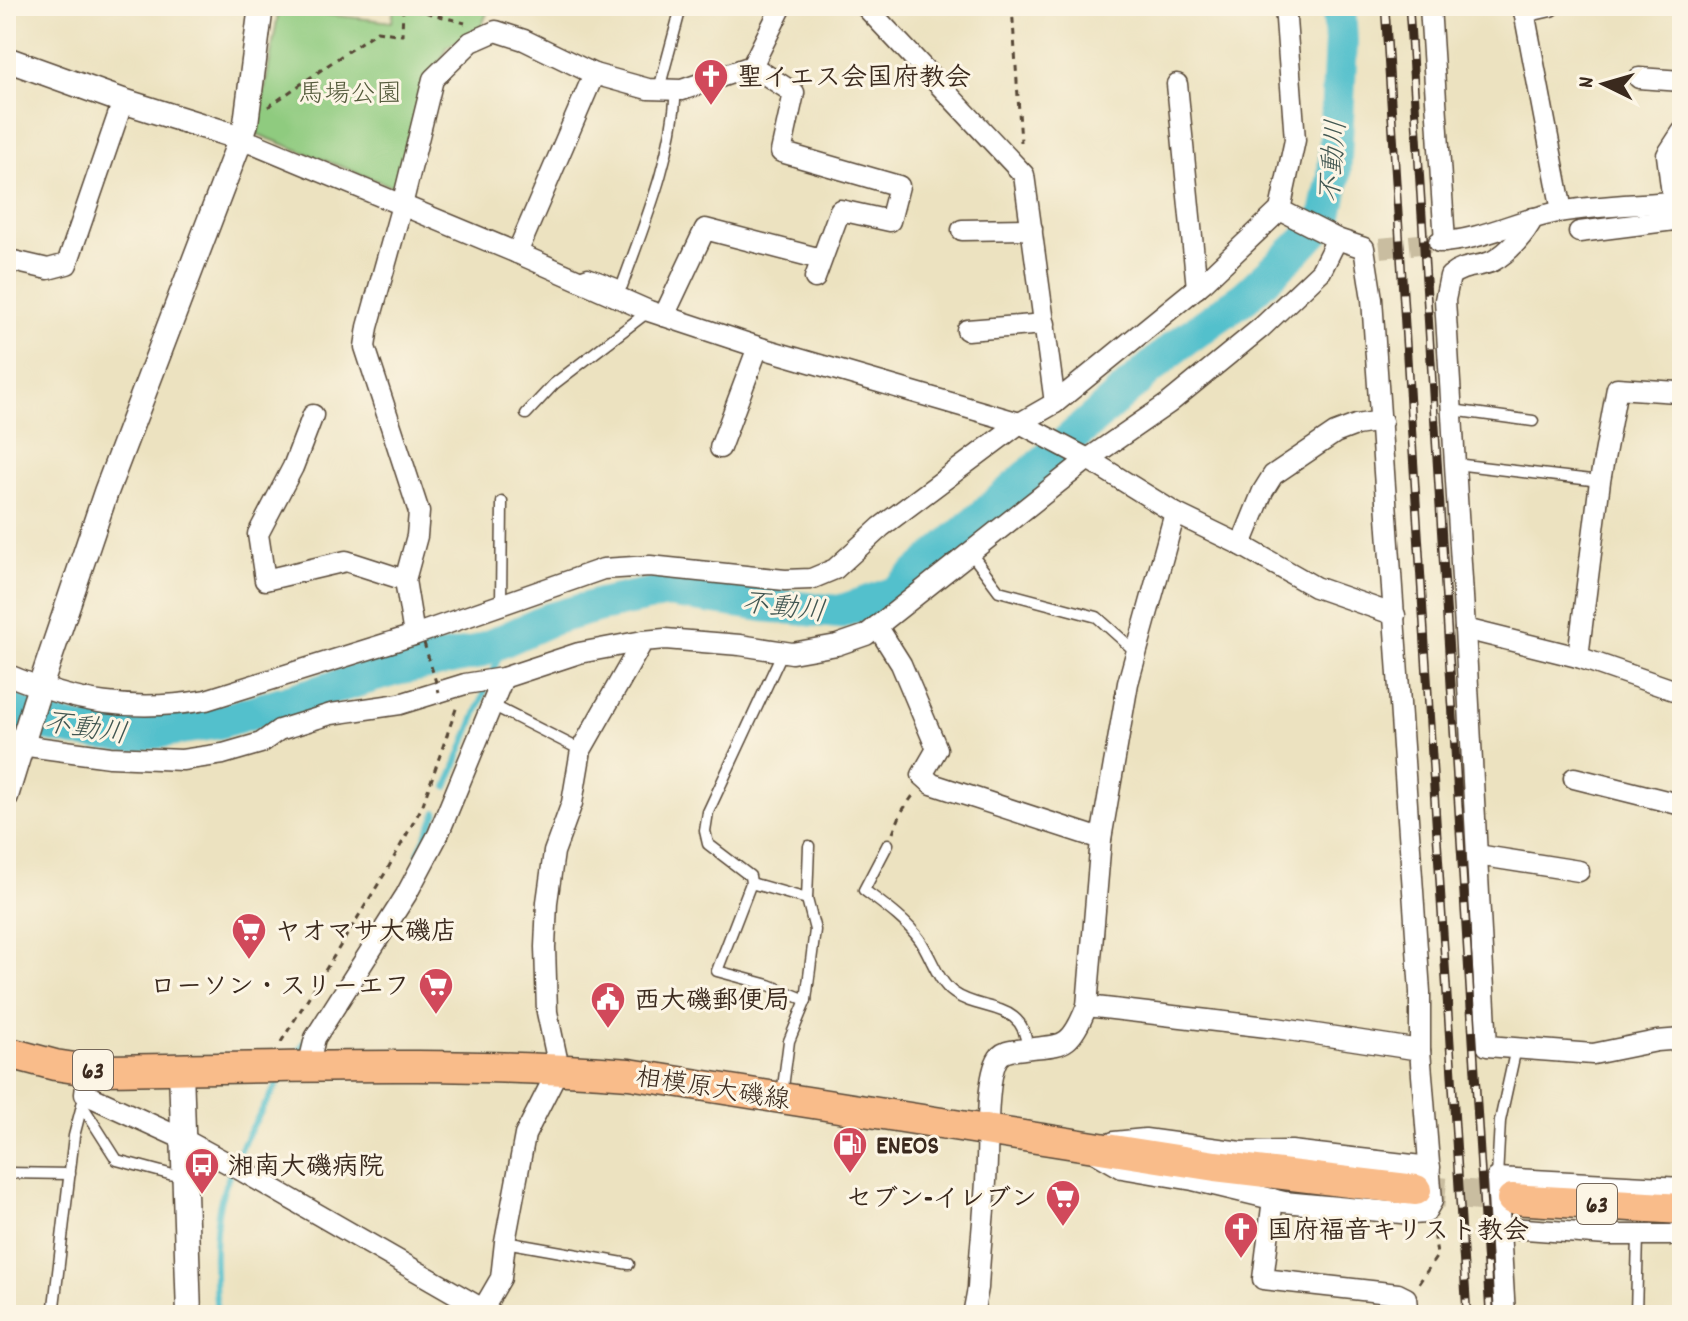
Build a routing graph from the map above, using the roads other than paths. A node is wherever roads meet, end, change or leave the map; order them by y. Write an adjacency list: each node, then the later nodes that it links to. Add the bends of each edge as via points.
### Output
1 (261, 6): 17 (street)
2 (677, 6): 15 (lane)
3 (782, 6): 10 (street)
4 (865, 6): 24 (street, via 1024,175)
5 (1285, 6): 21 (street, via 1295,140)
6 (1430, 6): 23 (street, via 1442,242)
7 (1550, 6): 8 (street)
8 (1524, 9): 22 (street)
9 (6, 59): 16 (street)
10 (752, 66): 15 (street, via 682,90); 32 (street, via 794,93 781,152 899,186 890,221 840,210 818,268 705,229)
11 (594, 74): 15 (street); 19 (street, via 496,31 471,42 433,79); 28 (street)
12 (1639, 78): 13 (street)
13 (1682, 81)
14 (1177, 84): 31 (street)
15 (667, 89): 30 (lane, via 674,126 622,286 588,273)
16 (123, 101): 17 (street); 29 (street, via 67,264 48,269 9,260)
17 (243, 131): 19 (street); 65 (street, via 106,492)
18 (1682, 132): 20 (street, via 1667,155)
19 (402, 205): 28 (street); 52 (street, via 365,347 419,512)
20 (1679, 207): 22 (street); 26 (street)
21 (1280, 210): 27 (street); 31 (street)
22 (1562, 211): 23 (street)
23 (1533, 218): 38 (street, via 1525,233 1492,261 1461,267 1450,276 1445,300)
24 (1032, 229): 25 (street); 33 (street)
25 (962, 230)
26 (1579, 232)
27 (1337, 239): 41 (street, via 1372,248); 45 (street, via 1321,271 1290,302 1169,403)
28 (517, 253): 30 (street)
29 (6, 269)
30 (573, 278): 32 (street)
31 (1197, 288): 37 (street)
32 (656, 314): 35 (street); 39 (lane, via 554,384)
33 (1045, 324): 34 (street); 37 (street)
34 (967, 330)
35 (758, 347): 43 (street); 44 (street)
36 (1677, 392): 47 (street, via 1617,388)
37 (1055, 403): 43 (street)
38 (1452, 410): 42 (lane); 46 (street)
39 (526, 414)
40 (313, 415): 52 (street, via 258,534 265,580 346,561)
41 (1382, 421): 50 (street, via 1335,433 1273,475); 54 (street)
42 (1533, 421)
43 (1020, 423): 45 (street); 53 (street, via 881,527 835,569 811,579 650,566 603,569)
44 (720, 448)
45 (1088, 459): 49 (street); 51 (street)
46 (1455, 464): 47 (lane); 56 (street)
47 (1600, 481): 61 (street)
48 (502, 502): 53 (lane)
49 (1175, 513): 50 (street); 60 (street)
50 (1241, 545): 54 (street, via 1315,587)
51 (970, 552): 55 (street); 60 (lane, via 999,591 1097,617)
52 (405, 580): 57 (street)
53 (501, 603): 57 (street)
54 (1395, 615): 84 (street)
55 (877, 626): 59 (street, via 837,645); 72 (street, via 901,664 937,749 922,775 926,785)
56 (1465, 629): 61 (street); 75 (street)
57 (419, 639): 65 (street, via 179,705 118,706)
58 (643, 641): 59 (street); 63 (street, via 579,653); 68 (street)
59 (783, 651): 77 (lane, via 708,812 705,831 708,844 750,876)
60 (1136, 652): 72 (street)
61 (1578, 657): 64 (street)
62 (6, 674): 65 (street)
63 (503, 678): 66 (street); 67 (street, via 400,704 331,714 279,730 261,743 182,760 110,757)
64 (1682, 693)
65 (37, 694): 67 (street)
66 (492, 705): 68 (lane); 86 (street, via 438,835 315,1038)
67 (17, 740): 70 (street)
68 (581, 750): 87 (street, via 572,803 554,852 547,902 547,1012)
69 (1574, 778): 71 (street)
70 (6, 796)
71 (1682, 805)
72 (1101, 839): 80 (street)
73 (888, 844): 82 (lane, via 864,890 911,928 956,996 998,1008 1020,1023 1027,1033)
74 (809, 846): 78 (lane)
75 (1477, 855): 76 (street); 83 (street, via 1487,1046)
76 (1579, 871)
77 (751, 883): 78 (lane); 79 (lane, via 717,971)
78 (807, 899): 79 (lane, via 815,930)
79 (806, 1000): 90 (lane, via 789,1041)
80 (1087, 1006): 82 (street, via 1073,1037 1064,1044); 84 (street)
81 (1682, 1039): 83 (street, via 1593,1054)
82 (1027, 1048): 91 (street, via 1006,1051 998,1058)
83 (1516, 1048): 98 (lane, via 1500,1121)
84 (1420, 1050): 99 (street)
85 (6, 1052): 89 (main road, 相模原大磯線 / 63, via 55,1065)
86 (308, 1067): 87 (main road, 相模原大磯線 / 63); 88 (main road, 相模原大磯線 / 63)
87 (559, 1068): 90 (main road, 相模原大磯線 / 63); 105 (street, via 525,1135)
88 (181, 1069): 89 (main road, 相模原大磯線 / 63); 92 (street)
89 (85, 1089): 92 (street); 95 (lane); 96 (lane, via 117,1160)
90 (782, 1097): 91 (main road, 相模原大磯線 / 63)
91 (987, 1131): 93 (main road, 相模原大磯線 / 63); 111 (street)
92 (183, 1139): 96 (street); 108 (street)
93 (1082, 1145): 99 (main road, 相模原大磯線 / 63); 100 (street, via 1122,1168)
94 (6, 1173): 95 (lane)
95 (70, 1174): 109 (lane)
96 (186, 1178): 110 (street)
97 (1682, 1188): 98 (street)
98 (1504, 1189): 101 (main road, 63); 102 (street)
99 (1424, 1190): 100 (street, via 1315,1206)
100 (1273, 1199): 107 (street, via 1263,1279 1398,1294)
101 (1682, 1209)
102 (1498, 1227): 104 (street); 112 (street)
103 (1682, 1231): 104 (street)
104 (1638, 1235): 113 (lane)
105 (505, 1242): 106 (lane); 108 (street, via 501,1278)
106 (629, 1264)
107 (1406, 1307)
108 (477, 1310)
109 (53, 1315)
110 (189, 1315)
111 (973, 1315)
112 (1505, 1315)
113 (1636, 1315)

